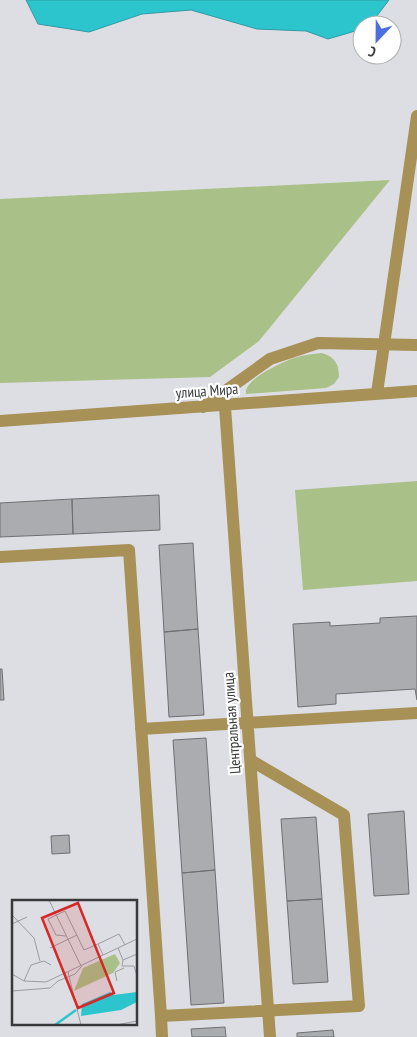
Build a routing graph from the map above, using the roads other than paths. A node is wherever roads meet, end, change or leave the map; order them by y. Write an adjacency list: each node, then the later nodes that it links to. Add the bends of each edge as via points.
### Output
1 (417, 116): 2 (street)
2 (384, 345): 3 (street); 5 (street); 7 (street, via 318,343 270,359)
3 (417, 345)
4 (417, 392): 5 (street, улица Мира)
5 (377, 394): 6 (street, улица Мира)
6 (225, 406): 7 (street, улица Мира); 11 (street, Центральная улица)
7 (202, 408): 8 (street, улица Мира)
8 (0, 420)
9 (0, 557): 12 (street, via 129,550)
10 (417, 713): 11 (street)
11 (249, 722): 12 (street); 13 (street, Центральная улица)
12 (141, 729): 15 (street)
13 (252, 761): 14 (street, Центральная улица); 14 (street, via 344,816 359,1006)
14 (268, 1011): 15 (street); 17 (street, Центральная улица)
15 (161, 1016): 16 (street)
16 (162, 1037)
17 (270, 1037)

